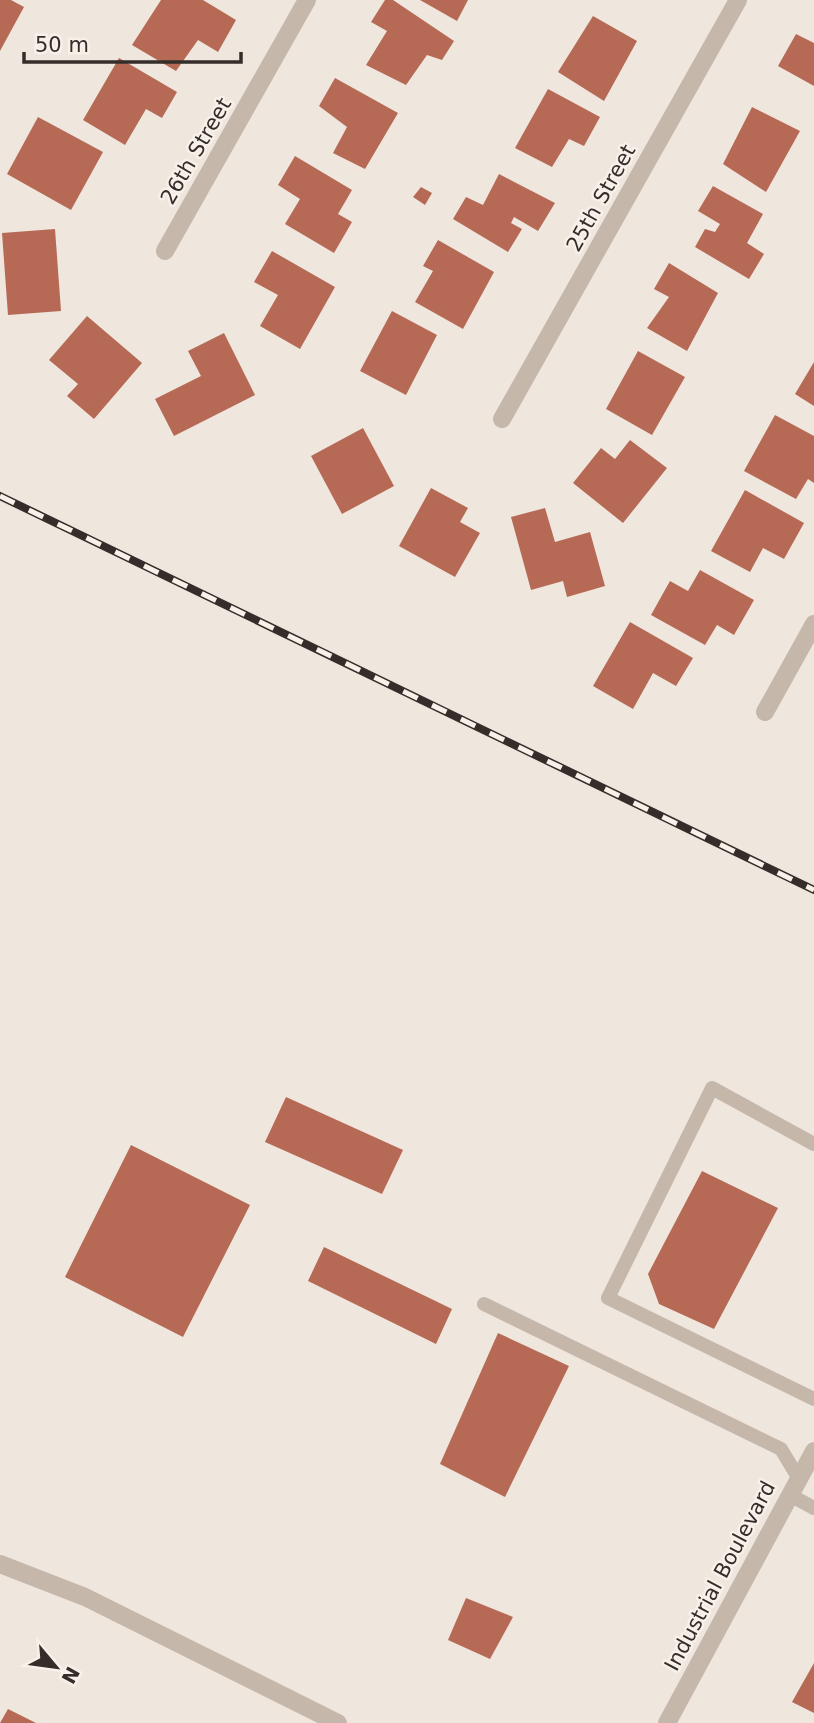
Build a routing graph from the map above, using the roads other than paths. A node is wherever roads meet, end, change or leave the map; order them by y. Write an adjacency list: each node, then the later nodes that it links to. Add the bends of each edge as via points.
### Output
1 (307, 0): 3 (street, 26th Street)
2 (738, 0): 4 (street, 25th Street)
3 (165, 251)
4 (502, 419)
5 (814, 624): 6 (street)
6 (765, 712)
7 (814, 1144): 9 (lane, via 712,1088 608,1298)
8 (484, 1304): 11 (lane, via 781,1449)
9 (814, 1399)
10 (814, 1451): 11 (street, Industrial Boulevard)
11 (799, 1479): 12 (street, Industrial Boulevard)
12 (790, 1495): 13 (lane); 16 (street, Industrial Boulevard)
13 (814, 1508)
14 (0, 1564): 15 (street, via 85,1597)
15 (338, 1723)
16 (667, 1723)

